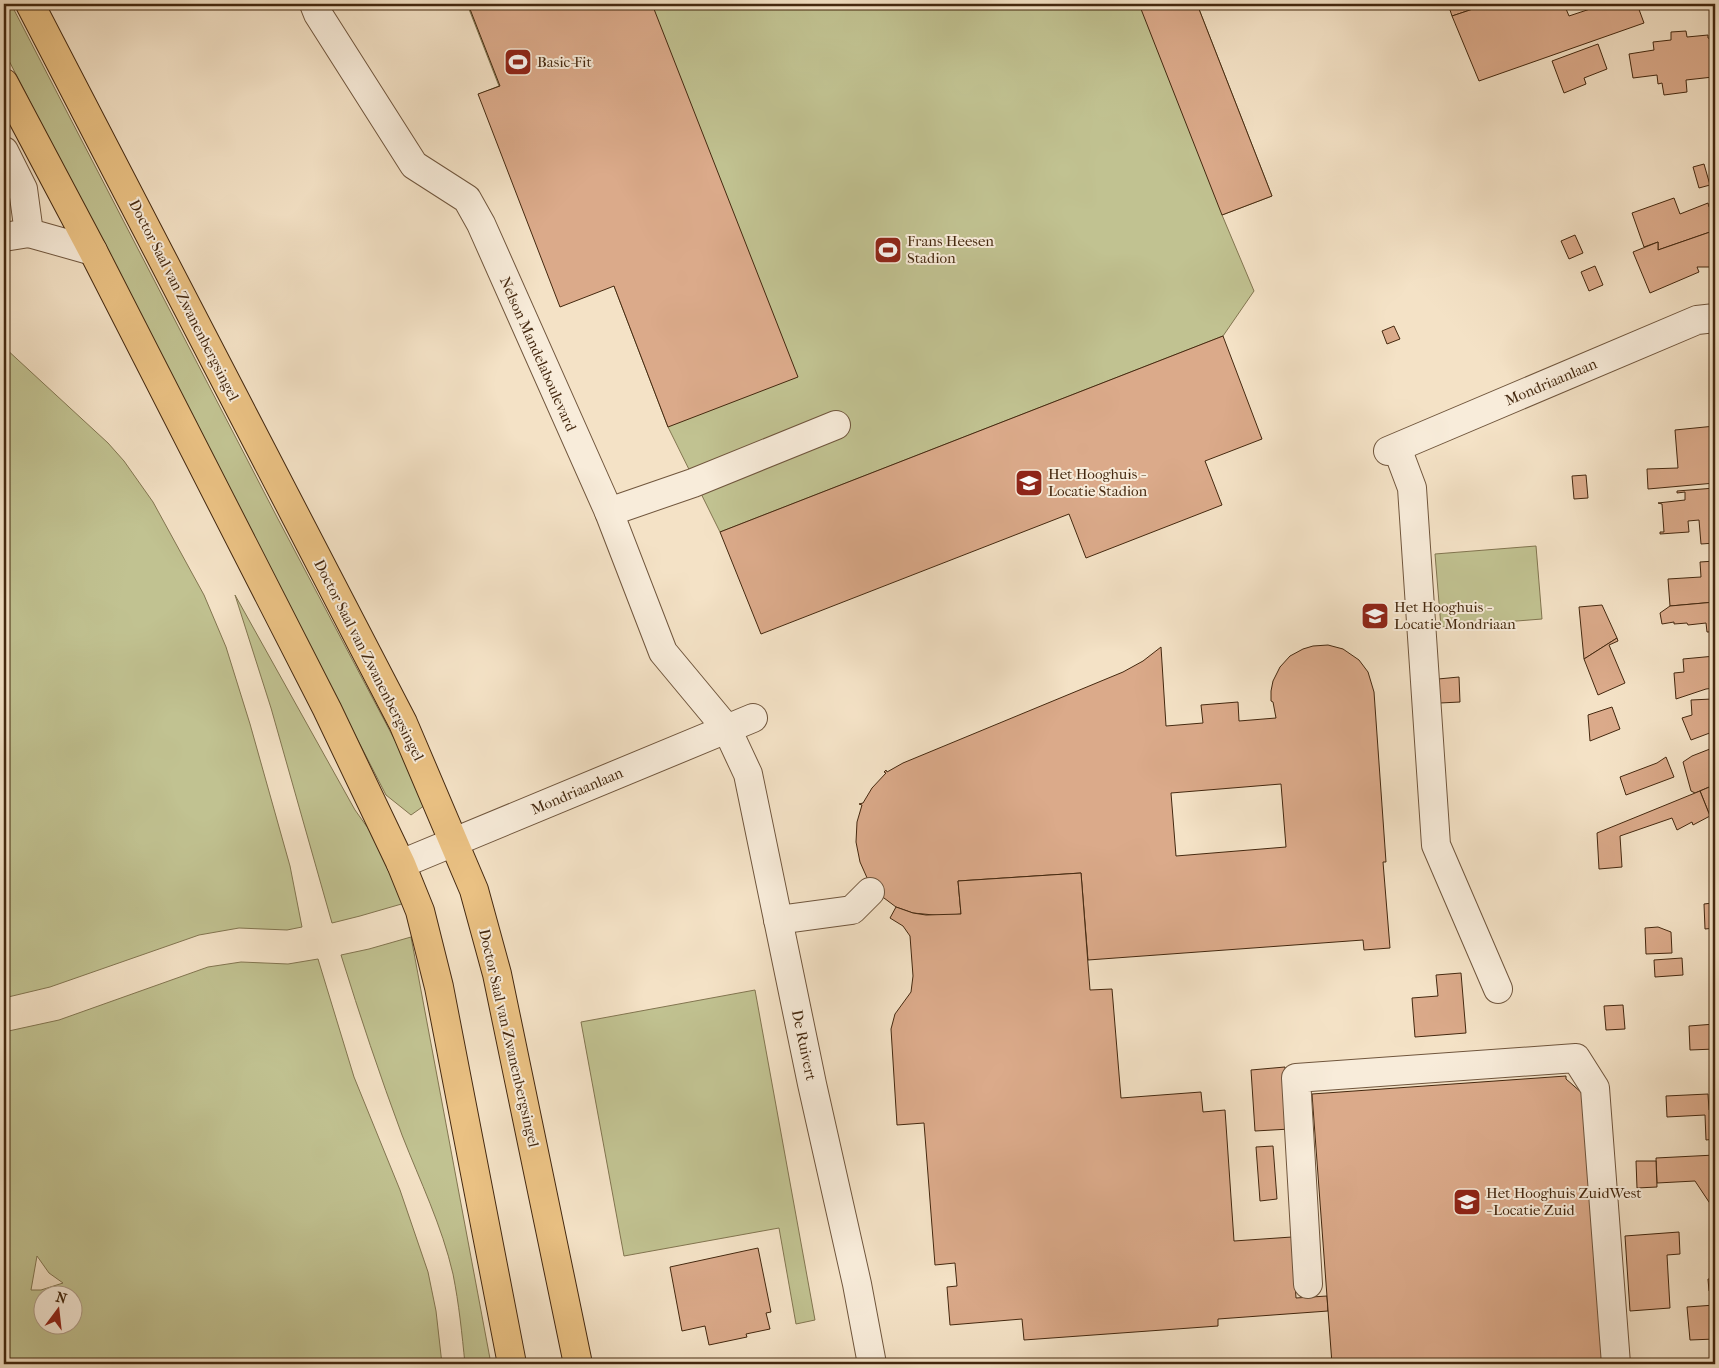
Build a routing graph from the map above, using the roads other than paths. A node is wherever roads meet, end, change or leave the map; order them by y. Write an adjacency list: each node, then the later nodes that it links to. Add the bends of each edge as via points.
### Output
1 (30, 4): 12 (main road, Doctor Saal van Zwanenbergsingel, via 403,723)
2 (314, 4): 9 (street, Nelson Mandelaboulevard, via 414,165 467,199)
3 (4, 83): 6 (main road)
4 (4, 151): 5 (street, via 23,189)
5 (17, 235): 6 (street)
6 (93, 251): 13 (main road, via 327,709)
7 (1715, 318): 16 (street, Mondriaanlaan, via 1696,320 1392,450 1412,488 1436,845)
8 (836, 425): 9 (street, via 692,483)
9 (609, 512): 11 (street, Nelson Mandelaboulevard, via 663,652)
10 (753, 718): 11 (street, Mondriaanlaan)
11 (727, 729): 12 (street, Mondriaanlaan); 15 (street, De Ruivert, via 748,774)
12 (455, 842): 13 (street, Mondriaanlaan); 19 (main road, Doctor Saal van Zwanenbergsingel, via 474,890 497,974)
13 (401, 864): 18 (main road, via 420,911 439,987)
14 (870, 892): 15 (street, via 852,910)
15 (778, 920): 20 (street, De Ruivert)
16 (1498, 988)
17 (1308, 1284): 21 (street, via 1296,1078 1576,1058 1595,1088)
18 (512, 1364)
19 (578, 1364)
20 (872, 1364)
21 (1616, 1364)

